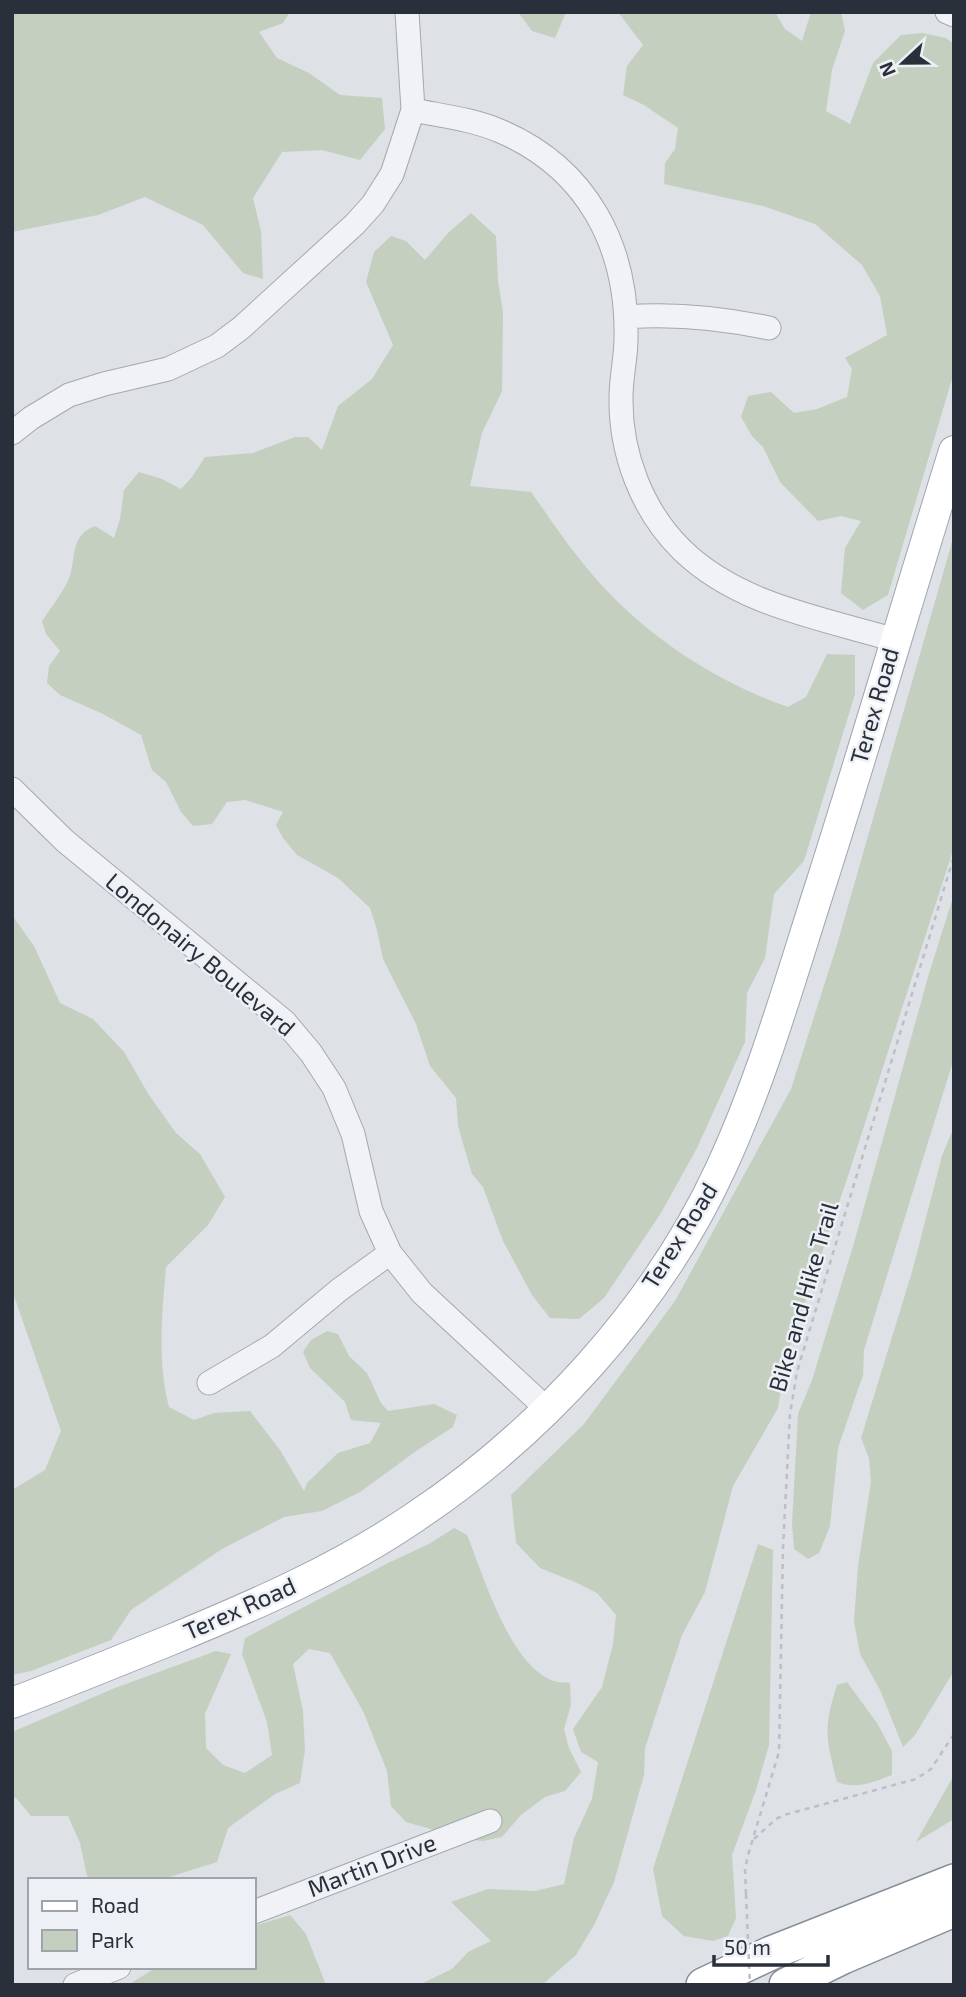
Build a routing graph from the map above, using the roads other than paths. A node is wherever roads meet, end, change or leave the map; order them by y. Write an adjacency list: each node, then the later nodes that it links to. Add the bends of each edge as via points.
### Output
1 (407, 12): 4 (street)
2 (947, 12): 3 (street)
3 (954, 15)
4 (413, 110): 5 (street, via 499,130 564,172 599,216 611,242 624,284); 7 (street, via 392,174 373,204 241,328 217,346 168,369 69,395)
5 (626, 317): 6 (street, via 678,314); 9 (street, via 621,397 626,448 640,490 664,530 700,566 754,597)
6 (769, 328)
7 (12, 433)
8 (954, 451): 9 (main road, Terex Road)
9 (895, 639): 13 (main road, Terex Road, via 776,1026 720,1171 657,1276 614,1335)
10 (12, 789): 11 (street, Londonairy Boulevard, via 65,841 270,1008 311,1053 348,1119 370,1211)
11 (390, 1253): 12 (street, via 272,1346); 13 (street, Londonairy Boulevard, via 422,1293)
12 (209, 1383)
13 (547, 1409): 14 (main road, Terex Road, via 443,1498 344,1560 203,1627)
14 (12, 1703)
15 (491, 1821): 18 (street, Martin Drive)
16 (954, 1881): 21 (highway, via 771,1953)
17 (954, 1910): 22 (highway)
18 (256, 1911)
19 (114, 1969): 20 (street)
20 (75, 1985)
21 (703, 1985)
22 (786, 1985)

